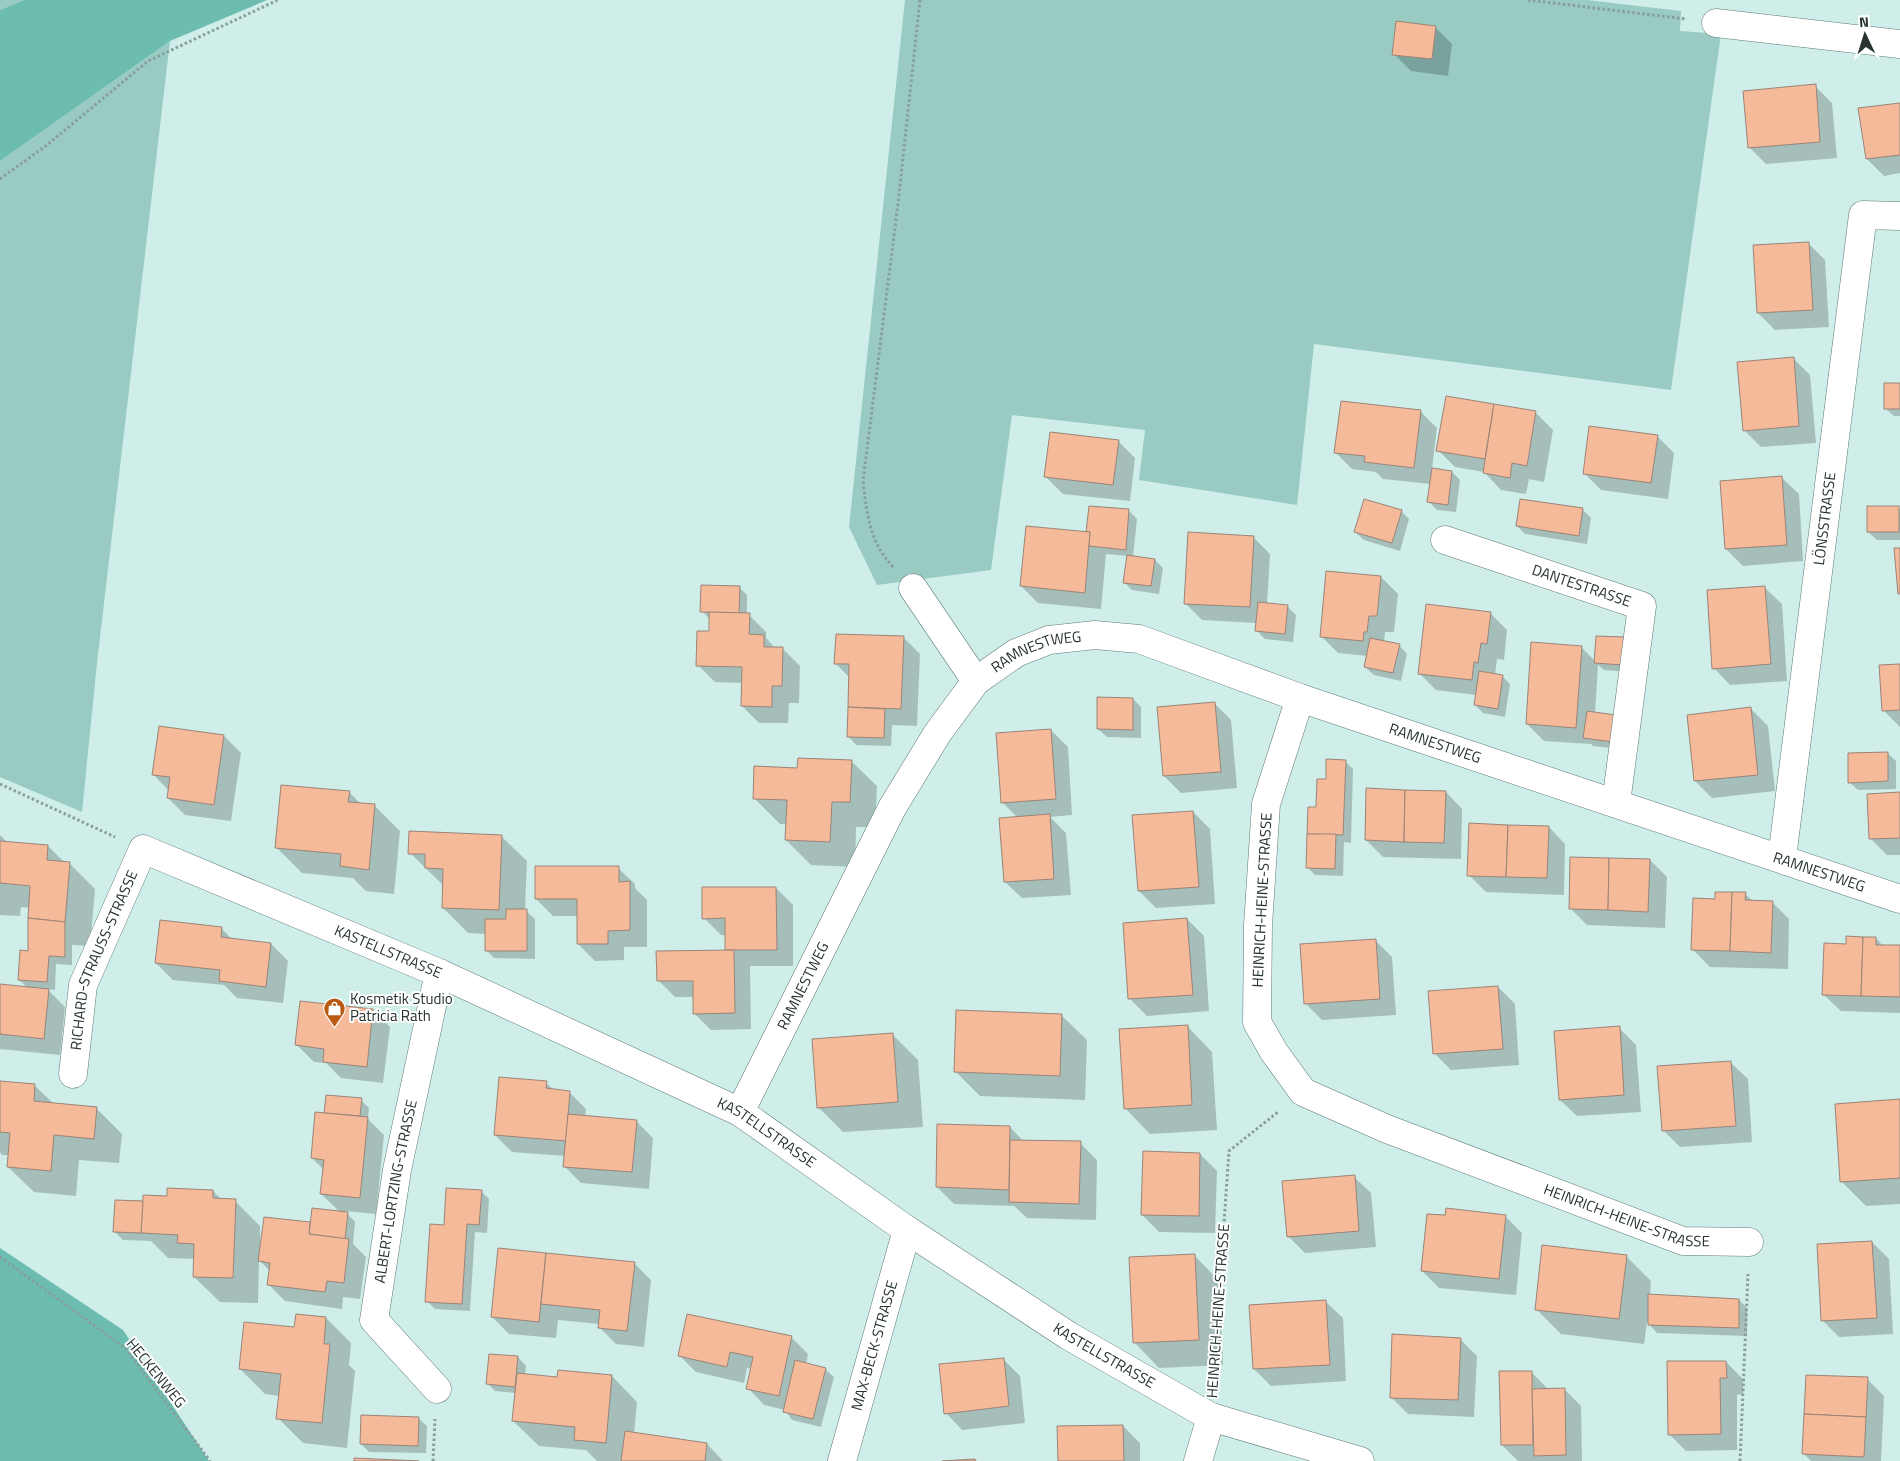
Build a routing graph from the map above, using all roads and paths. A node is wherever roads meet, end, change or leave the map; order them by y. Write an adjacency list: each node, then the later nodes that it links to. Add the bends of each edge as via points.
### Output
1 (278, 0): 6 (path, via 148,61 46,146)
2 (920, 0): 9 (path, via 863,481 867,518 874,539 889,563)
3 (1528, 0): 4 (path)
4 (1716, 23): 5 (street)
5 (1900, 44)
6 (0, 179)
7 (1900, 216): 15 (street, LÖNSSTRASSE, via 1863,216)
8 (1445, 540): 13 (street, DANTESTRASSE, via 1642,606)
9 (913, 588): 10 (street, RAMNESTWEG)
10 (976, 681): 11 (street, RAMNESTWEG, via 1016,653 1050,640 1095,635 1139,638); 20 (street, RAMNESTWEG, via 937,734 892,808)
11 (1300, 698): 13 (street, RAMNESTWEG); 19 (street, HEINRICH-HEINE-STRASSE, via 1266,804 1258,925 1257,1022 1274,1052)
12 (0, 784): 14 (path)
13 (1616, 803): 15 (street, RAMNESTWEG)
14 (143, 849): 17 (street, KASTELLSTRASSE); 18 (street, RICHARD-STRAUSS-STRASSE, via 83,985)
15 (1782, 858): 16 (street, RAMNESTWEG)
16 (1900, 899)
17 (439, 973): 20 (street, KASTELLSTRASSE); 24 (street, ALBERT-LORTZING-STRASSE, via 397,1170 374,1320)
18 (74, 1074)
19 (1304, 1092): 22 (street, HEINRICH-HEINE-STRASSE, via 1387,1129 1683,1241); 25 (path, HEINRICH-HEINE-STRASSE, via 1229,1151)
20 (740, 1112): 21 (street, KASTELLSTRASSE)
21 (908, 1230): 25 (street, KASTELLSTRASSE, via 1069,1336); 28 (street, MAX-BECK-STRASSE)
22 (1749, 1242): 31 (path)
23 (0, 1257): 26 (path, HECKENWEG, via 125,1348)
24 (437, 1389): 27 (path)
25 (1211, 1417): 29 (street); 30 (street, KASTELLSTRASSE)
26 (210, 1461)
27 (433, 1461)
28 (842, 1461)
29 (1198, 1461)
30 (1360, 1461)
31 (1740, 1461)

